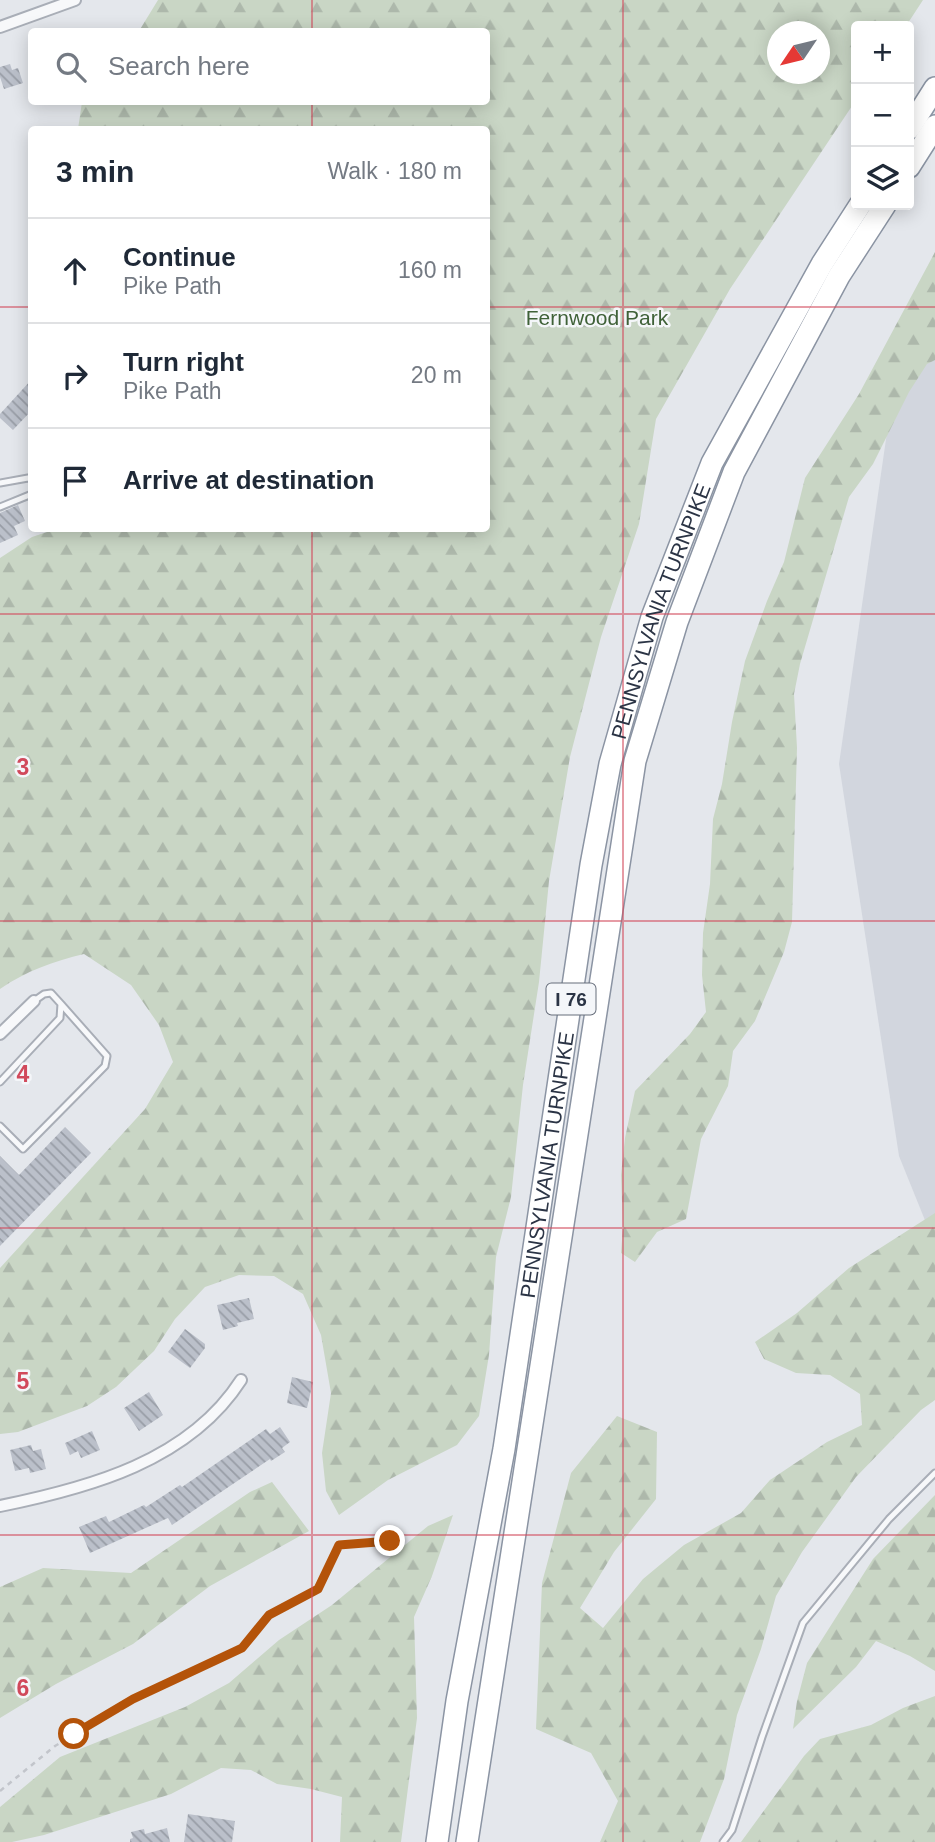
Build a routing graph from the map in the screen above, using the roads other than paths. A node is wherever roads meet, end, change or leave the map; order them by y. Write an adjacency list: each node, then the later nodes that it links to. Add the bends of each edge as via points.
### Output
1 (75, 0): 2 (street)
2 (0, 27)
3 (935, 88): 4 (highway)
4 (914, 121)
5 (935, 127): 6 (highway)
6 (914, 159)
7 (857, 210): 21 (highway, PENNSYLVANIA TURNPIKE / I 76, via 712,463 652,617 610,764 504,1449 457,1700)
8 (882, 210): 22 (highway, PENNSYLVANIA TURNPIKE / I 76, via 839,276 734,472 677,622 635,761)
9 (28, 478): 10 (lane)
10 (0, 483)
11 (28, 496): 12 (lane)
12 (0, 507)
13 (34, 1001): 14 (lane, via 51,993); 15 (street)
14 (61, 1004): 16 (lane, via 60,1018); 17 (lane, via 107,1056 105,1066 23,1149)
15 (0, 1034)
16 (0, 1082)
17 (0, 1126)
18 (241, 1380): 20 (street, via 214,1415 133,1467 76,1489)
19 (935, 1474): 23 (lane, via 889,1519 803,1623 732,1830)
20 (0, 1506)
21 (437, 1842)
22 (467, 1842)
23 (723, 1842)

